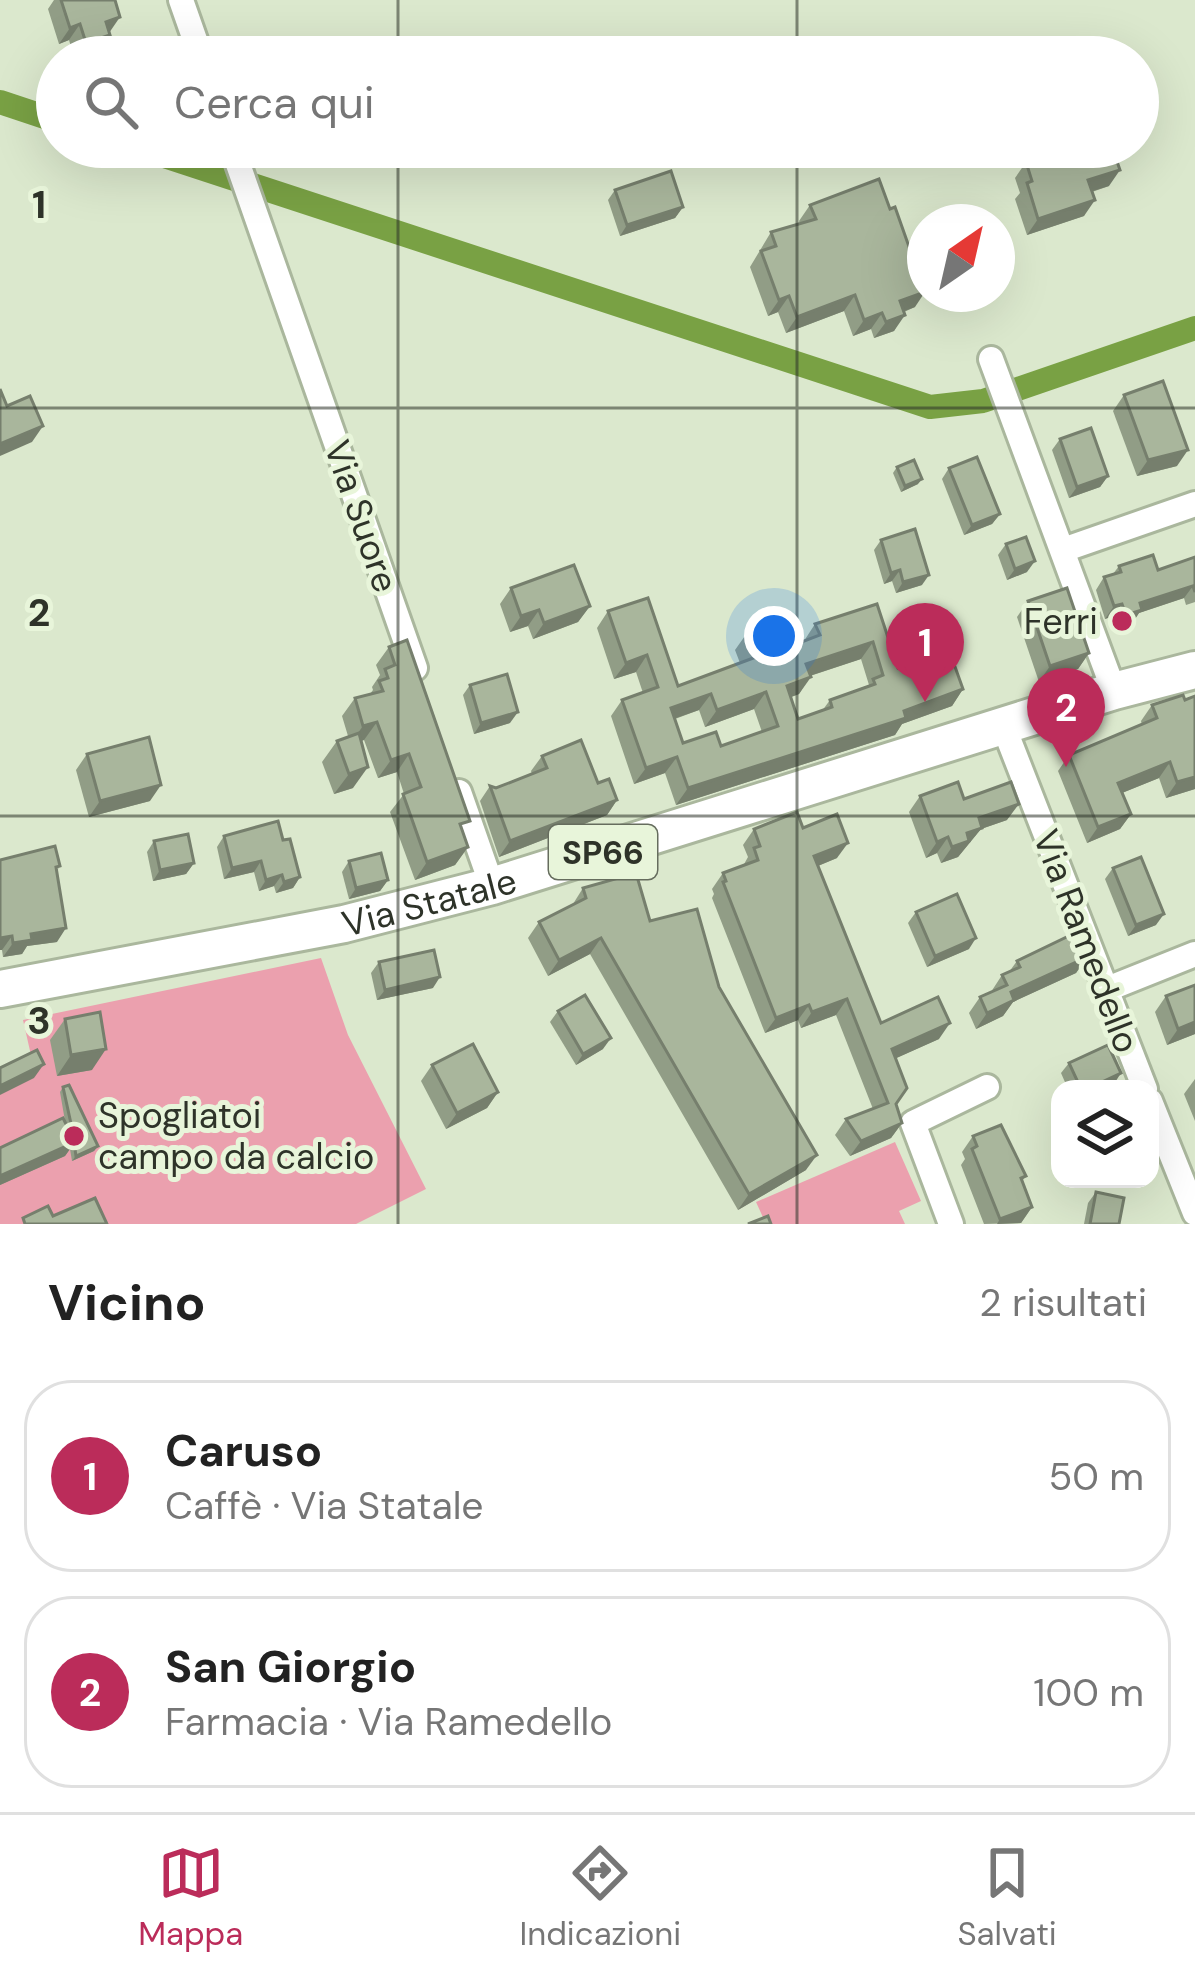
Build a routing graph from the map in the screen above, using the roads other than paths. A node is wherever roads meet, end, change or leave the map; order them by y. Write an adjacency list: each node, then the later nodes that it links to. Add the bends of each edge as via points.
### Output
1 (182, 0): 2 (street)
2 (194, 36)
3 (239, 168): 8 (street, Via Suore)
4 (991, 358): 6 (street)
5 (1195, 504): 6 (street)
6 (1063, 550): 9 (street)
7 (1195, 670): 9 (main road, Via Statale / SP66)
8 (421, 684)
9 (1114, 691): 10 (main road, Via Statale / SP66)
10 (1003, 725): 12 (main road, Via Statale / SP66); 15 (street, Via Ramedello)
11 (452, 773): 12 (street)
12 (492, 886): 14 (main road, Via Statale / SP66, via 344,924)
13 (1195, 954): 15 (street)
14 (0, 989)
15 (1105, 990): 16 (street, Via Ramedello)
16 (1141, 1080)
17 (987, 1088): 20 (street, via 913,1123)
18 (1159, 1124): 19 (street)
19 (1195, 1214)
20 (951, 1224)

